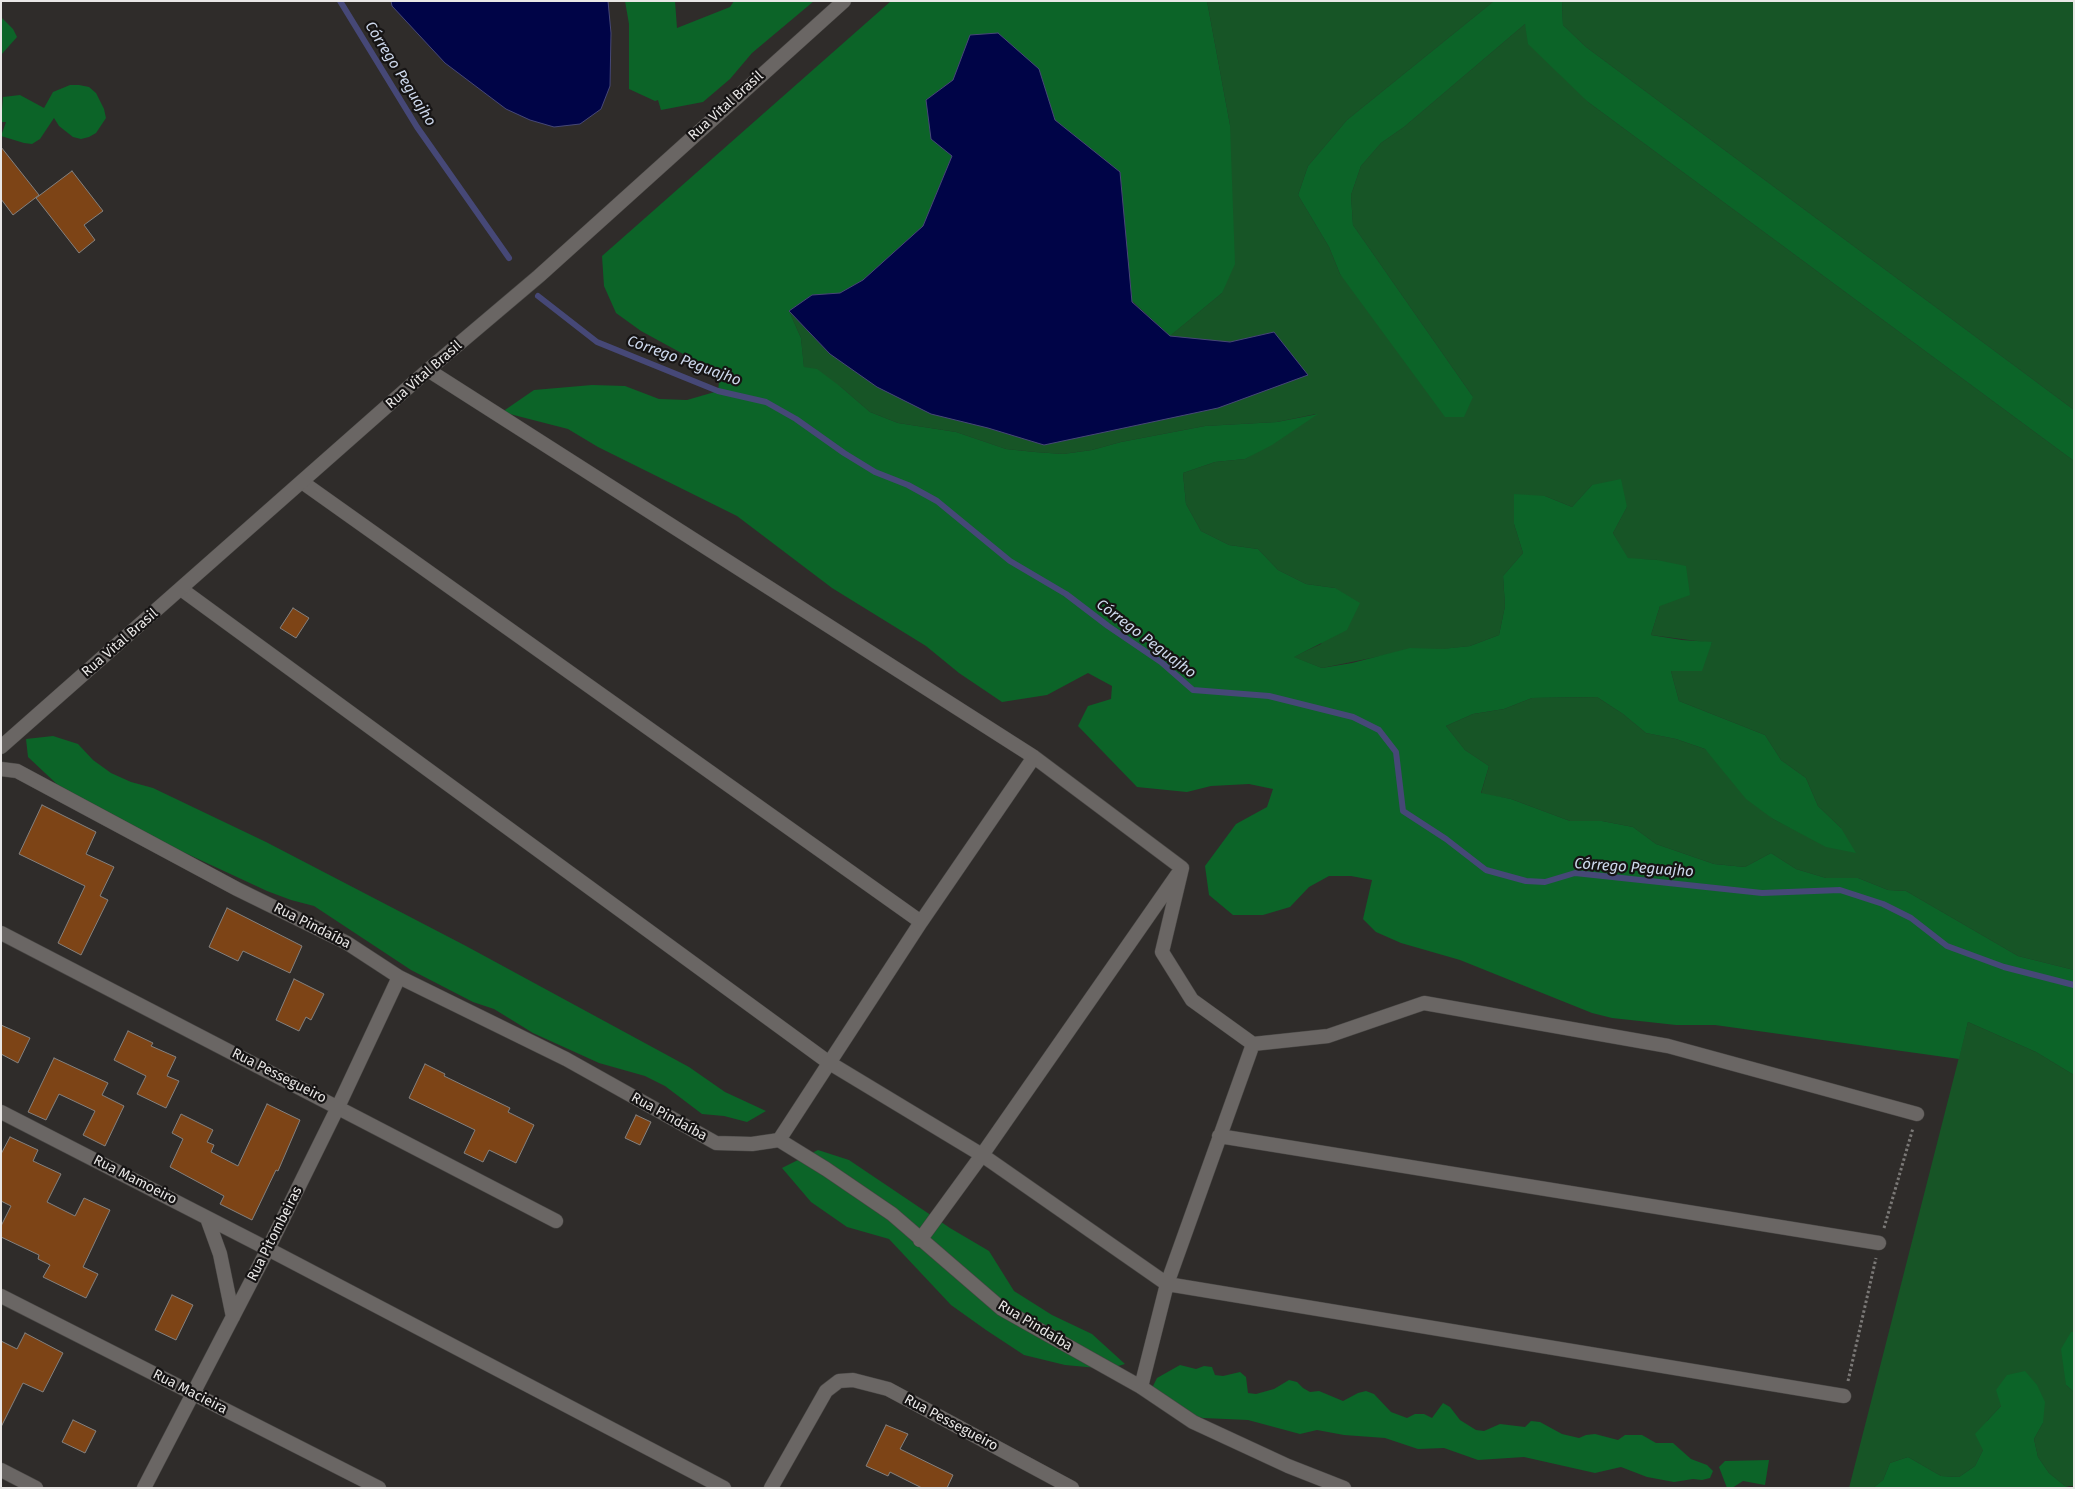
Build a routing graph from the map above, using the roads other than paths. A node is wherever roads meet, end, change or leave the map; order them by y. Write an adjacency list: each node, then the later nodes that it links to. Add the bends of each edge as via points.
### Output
1 (844, 1): 2 (street, Rua Vital Brasil, via 539,276)
2 (428, 370): 3 (street, Rua Vital Brasil); 6 (street)
3 (302, 482): 4 (street, Rua Vital Brasil); 9 (street)
4 (181, 589): 5 (street, Rua Vital Brasil); 13 (street)
5 (1, 747)
6 (1034, 757): 8 (street); 9 (street)
7 (1, 769): 11 (street, Rua Pindaíba, via 17,771 237,889 347,943)
8 (1182, 868): 12 (street, via 1162,952 1192,1000); 19 (street)
9 (921, 922): 13 (street)
10 (1, 933): 14 (street, Rua Pessegueiro)
11 (399, 977): 14 (street, Rua Pitombeiras); 18 (street, Rua Pindaíba, via 566,1060 716,1143 752,1144)
12 (1253, 1044): 16 (street, via 1328,1036 1424,1004 1668,1046); 17 (street)
13 (828, 1062): 18 (street); 19 (street)
14 (338, 1106): 21 (street, Rua Pessegueiro); 24 (street, Rua Pitombeiras)
15 (1, 1112): 20 (street, Rua Mamoeiro)
16 (1917, 1114)
17 (1219, 1136): 23 (street); 25 (street)
18 (779, 1140): 22 (street, Rua Pindaíba, via 892,1214)
19 (982, 1156): 22 (street); 25 (street)
20 (207, 1218): 24 (street, Rua Mamoeiro); 27 (street, via 220,1254)
21 (556, 1220)
22 (920, 1240): 28 (street, Rua Pindaíba, via 1002,1309)
23 (1879, 1243)
24 (268, 1249): 27 (street, Rua Pitombeiras); 35 (street, Rua Mamoeiro)
25 (1167, 1284): 28 (street); 30 (street)
26 (1, 1296): 29 (street, Rua Macieira)
27 (233, 1317): 29 (street, Rua Pitombeiras)
28 (1141, 1387): 38 (street, Rua Pindaíba, via 1193,1422)
29 (194, 1393): 33 (street, Rua Pitombeiras); 34 (street, Rua Macieira)
30 (1844, 1396)
31 (1, 1470): 32 (street)
32 (36, 1488)
33 (144, 1488)
34 (379, 1488)
35 (724, 1488)
36 (771, 1488): 37 (street, Rua Pessegueiro, via 826,1391 839,1381 854,1380 888,1389)
37 (1072, 1488)
38 (1344, 1488)

